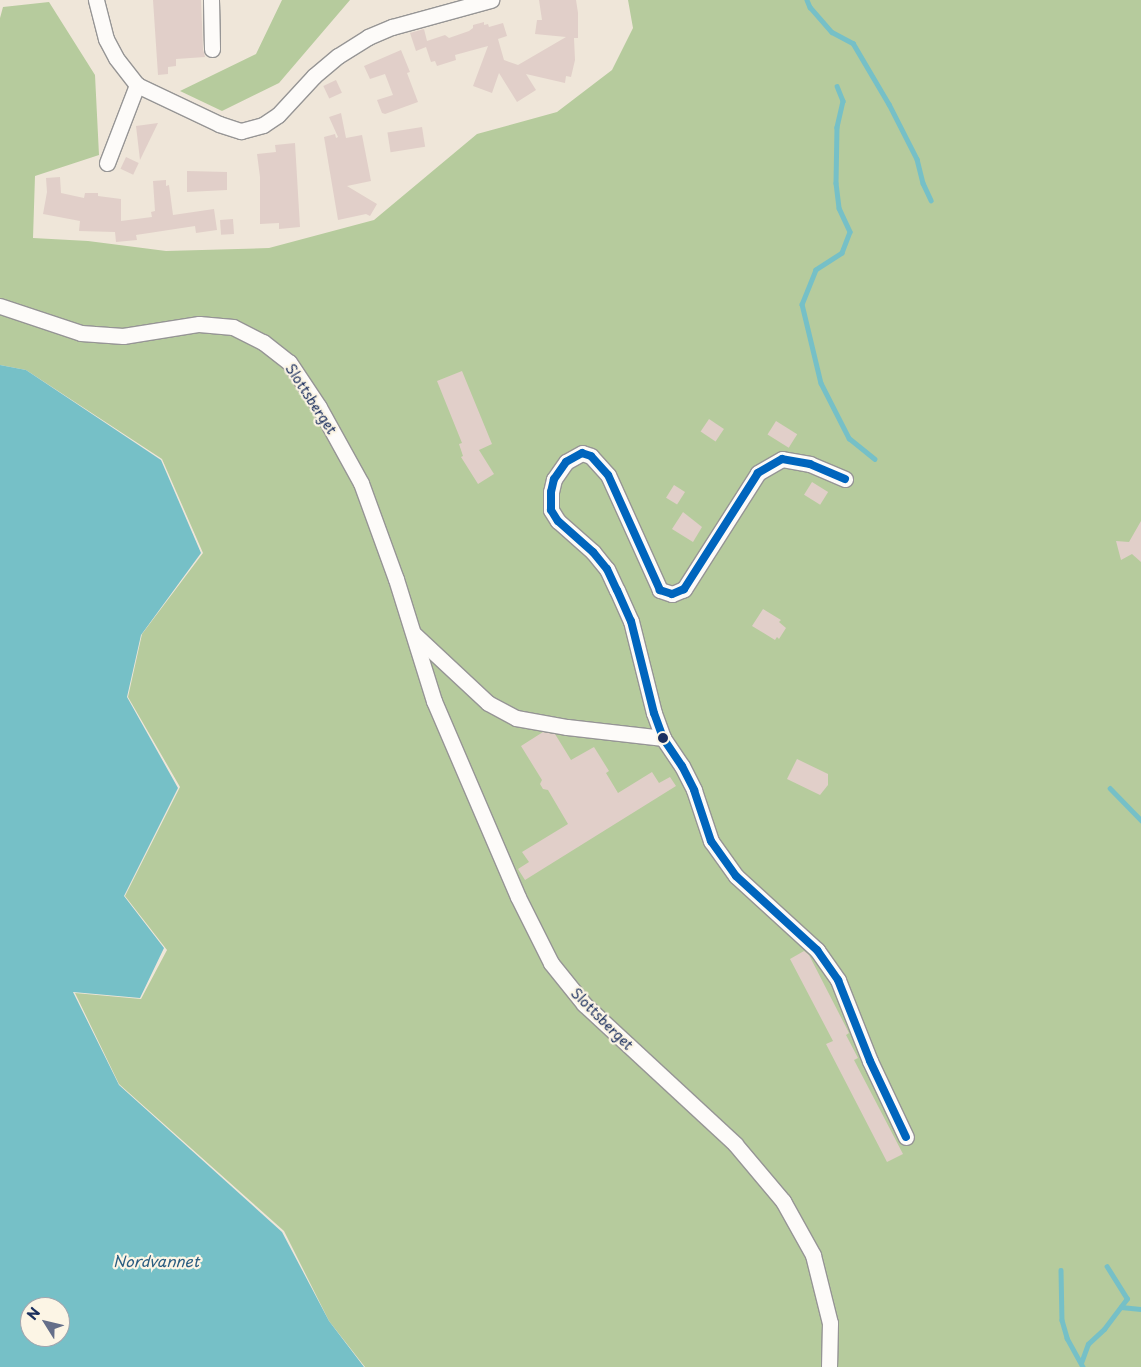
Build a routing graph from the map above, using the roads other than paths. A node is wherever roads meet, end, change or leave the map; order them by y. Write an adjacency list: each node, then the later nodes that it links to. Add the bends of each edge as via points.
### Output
1 (96, 0): 5 (street, via 106,39)
2 (211, 0): 4 (street)
3 (491, 0): 5 (street, via 392,27 368,37 314,76 278,115 262,125 241,131)
4 (212, 49)
5 (137, 85): 6 (street)
6 (107, 163)
7 (0, 306): 9 (street, Slottsberget, via 81,334 123,336 199,324 233,327 263,342 289,362 361,483)
8 (846, 479): 10 (street, via 810,464 782,460 758,473 684,589 672,594 660,590 652,576 608,475 592,456 582,453 566,462 554,479 551,510 558,521 593,552 610,576 630,621)
9 (414, 634): 10 (street, Slottsberget, via 488,703 516,718); 12 (street, Slottsberget, via 434,700 518,897 551,963 584,1004 735,1144 783,1201 812,1255 830,1323)
10 (663, 738): 11 (street, via 694,790 710,840 736,876 817,950 838,980 870,1061)
11 (906, 1137)
12 (829, 1367)

